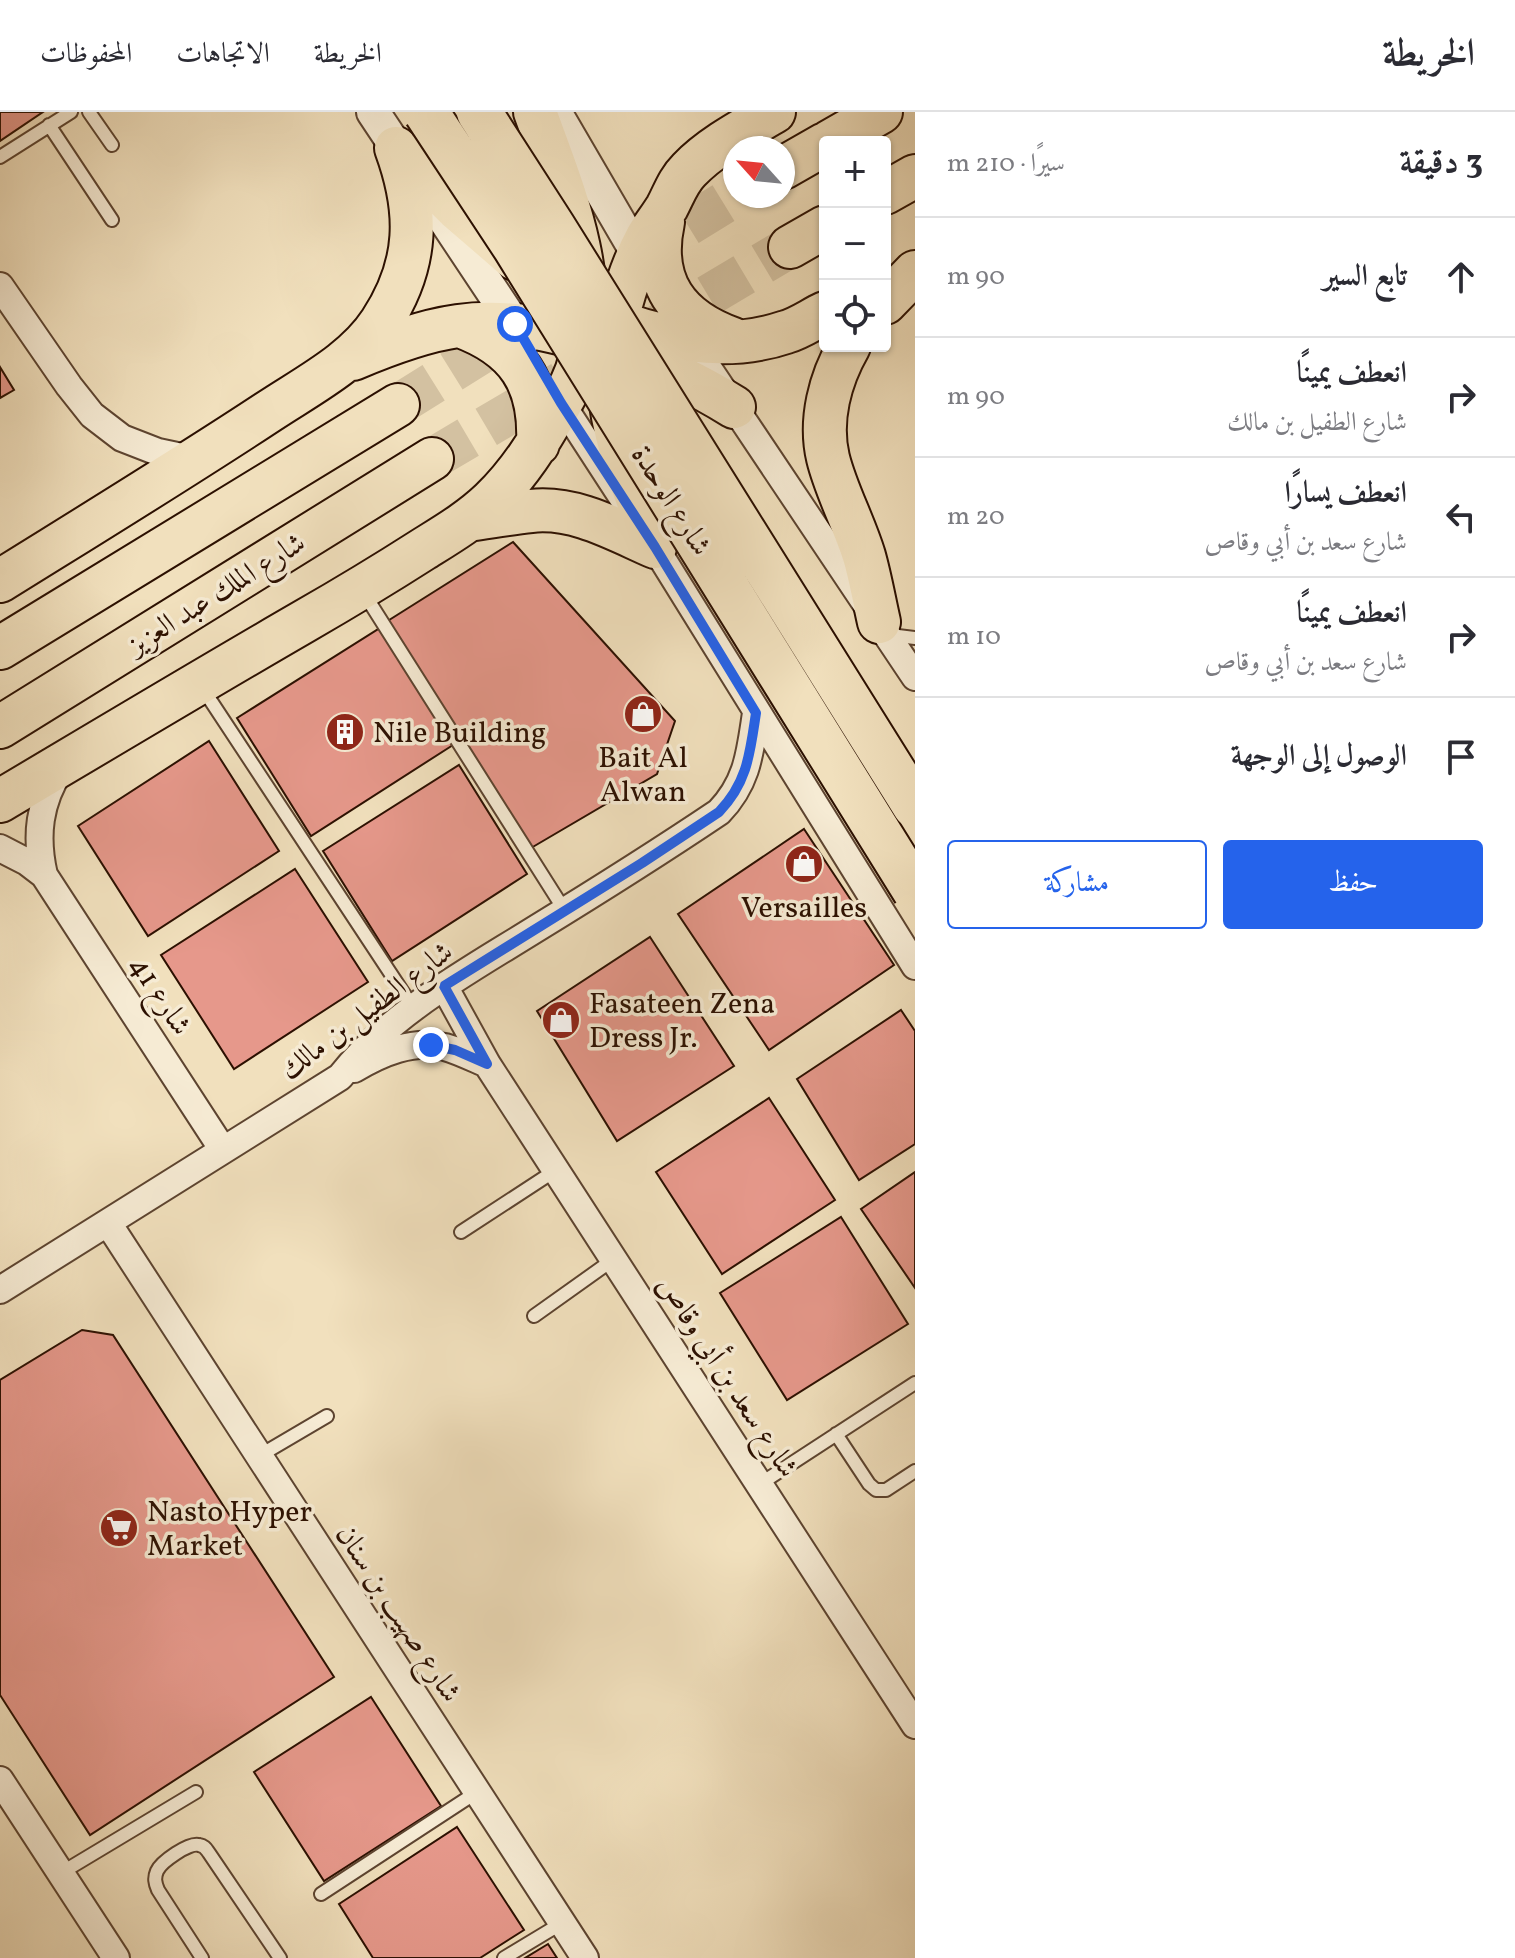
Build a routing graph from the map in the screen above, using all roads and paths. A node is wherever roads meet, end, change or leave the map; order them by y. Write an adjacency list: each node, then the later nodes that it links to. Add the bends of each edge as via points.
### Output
1 (71, 112): 10 (lane)
2 (89, 112): 12 (lane)
3 (373, 112): 13 (street)
4 (426, 112): 56 (highway, شارع الوحدة, bridge)
5 (479, 112): 53 (highway, شارع الوحدة, bridge)
6 (535, 112): 30 (highway, via 572,217)
7 (555, 112): 21 (street)
8 (774, 112): 19 (highway, via 690,169)
9 (881, 112): 11 (highway)
10 (49, 125): 15 (lane); 20 (lane)
11 (839, 136)
12 (112, 145)
13 (396, 148): 28 (street); 30 (highway, via 456,208); 34 (highway, via 412,207 406,269 379,325)
14 (819, 148): 16 (highway)
15 (0, 157)
16 (795, 161)
17 (915, 176): 18 (highway)
18 (891, 190)
19 (666, 209): 21 (highway); 32 (highway, via 659,258 668,290 700,323)
20 (112, 220)
21 (639, 256): 30 (highway); 31 (street)
22 (915, 264): 24 (highway)
23 (915, 272): 26 (highway)
24 (891, 277)
25 (0, 286): 40 (street, via 92,415 122,438)
26 (891, 297)
27 (819, 316): 32 (highway, via 790,331)
28 (515, 324): 29 (highway); 30 (highway); 35 (street)
29 (460, 326): 34 (highway, via 377,349); 38 (highway, via 500,345 528,380 539,421)
30 (599, 330): 31 (highway); 35 (highway); 37 (highway); 42 (highway, via 619,442)
31 (690, 341): 32 (highway); 37 (street)
32 (741, 341)
33 (846, 352): 45 (highway, via 830,388 828,458)
34 (334, 368): 40 (highway)
35 (561, 403): 38 (highway); 42 (street)
36 (398, 405): 46 (highway)
37 (734, 407): 45 (street)
38 (538, 444): 41 (highway, via 510,481)
39 (432, 459): 50 (highway, شارع الملك عبد العزيز)
40 (196, 460): 43 (highway)
41 (469, 520): 42 (highway, via 551,511 592,519); 44 (highway)
42 (655, 547): 49 (street)
43 (0, 581)
44 (361, 589): 48 (highway); 57 (lane)
45 (894, 631): 47 (street)
46 (0, 648)
47 (915, 677)
48 (199, 683): 51 (highway); 60 (lane)
49 (756, 713): 57 (street, شارع الطفيل بن مالك, via 744,775 730,801); 58 (street)
50 (0, 727)
51 (64, 763): 52 (highway); 55 (street, شارع 41, via 40,816)
52 (0, 801)
53 (915, 806)
54 (0, 848): 55 (street, شارع 41)
55 (44, 875): 63 (street, شارع 41)
56 (915, 891)
57 (565, 911): 59 (street, شارع الطفيل بن مالك)
58 (915, 966)
59 (444, 986): 60 (street, شارع الطفيل بن مالك); 61 (street, شارع سعد بن أبي وقاص)
60 (414, 1009): 62 (street, شارع الطفيل بن مالك, via 372,1041)
61 (487, 1064): 62 (street, via 443,1047 418,1045 375,1057); 64 (street, شارع سعد بن أبي وقاص)
62 (340, 1077): 63 (street, شارع الطفيل بن مالك)
63 (223, 1150): 65 (street, شارع الطفيل بن مالك)
64 (556, 1170): 66 (lane); 67 (street, شارع سعد بن أبي وقاص)
65 (108, 1223): 68 (street, شارع الطفيل بن مالك); 73 (street, شارع صهيب بن سنان)
66 (461, 1232)
67 (614, 1259): 69 (lane); 75 (street, شارع سعد بن أبي وقاص)
68 (0, 1290)
69 (534, 1316)
70 (915, 1383): 72 (lane)
71 (327, 1416): 73 (lane)
72 (836, 1434): 74 (lane, via 876,1490 886,1490); 75 (lane)
73 (259, 1456): 79 (street, شارع صهيب بن سنان)
74 (915, 1471)
75 (760, 1484): 76 (street, شارع سعد بن أبي وقاص)
76 (915, 1725)
77 (0, 1780): 80 (street)
78 (196, 1792): 80 (lane)
79 (477, 1792): 81 (lane); 82 (street, شارع صهيب بن سنان)
80 (61, 1873): 83 (street)
81 (321, 1894)
82 (562, 1923): 86 (lane); 87 (street, شارع صهيب بن سنان)
83 (116, 1958)
84 (202, 1958): 85 (lane, via 155,1883 159,1867 192,1845 209,1853)
85 (280, 1958)
86 (504, 1958)
87 (585, 1958)

